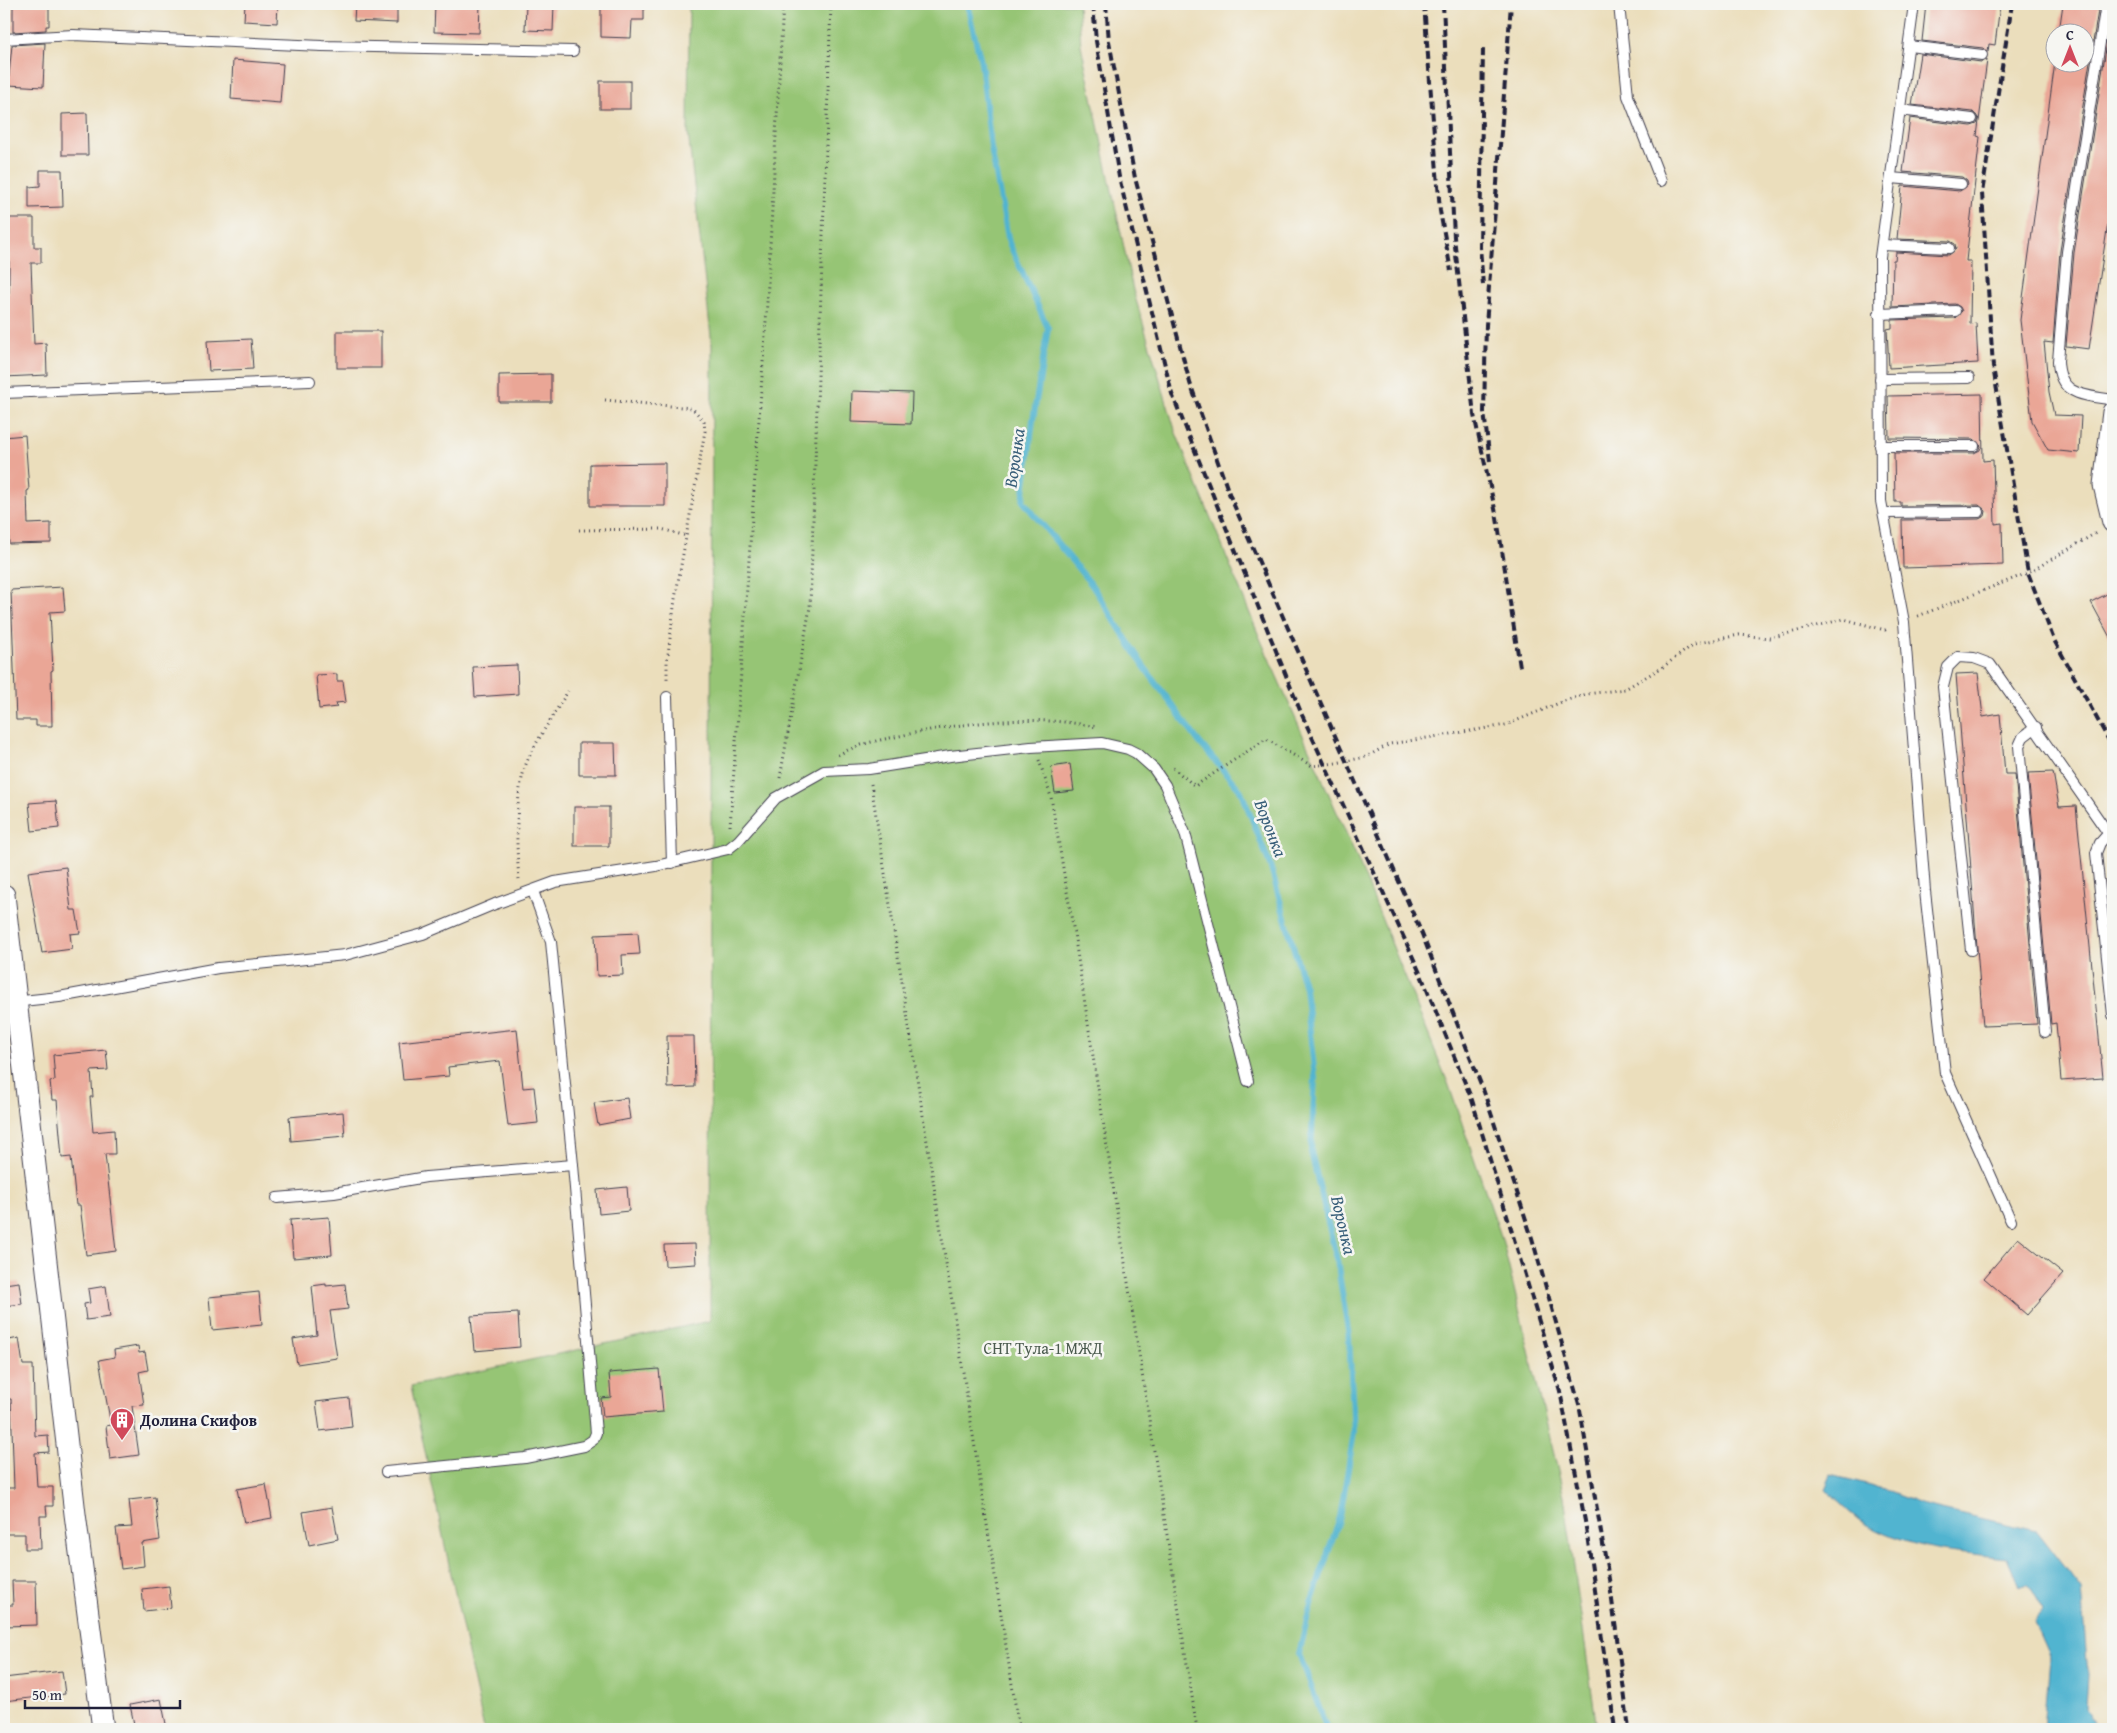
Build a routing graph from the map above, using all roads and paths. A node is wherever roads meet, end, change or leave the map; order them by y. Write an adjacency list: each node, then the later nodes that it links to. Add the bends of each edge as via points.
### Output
1 (783, 4): 44 (path, via 766,321)
2 (832, 4): 42 (path, via 810,607)
3 (1619, 4): 13 (lane, via 1628,96)
4 (1914, 4): 7 (lane)
5 (2106, 4): 24 (lane, via 2066,252 2058,368 2066,387 2073,393)
6 (4, 40): 8 (lane, via 73,35 322,46)
7 (1909, 46): 9 (lane); 10 (lane)
8 (573, 51)
9 (1982, 55)
10 (1900, 110): 11 (lane); 12 (lane)
11 (1972, 119)
12 (1891, 178): 14 (lane); 15 (lane)
13 (1661, 181)
14 (1962, 184)
15 (1882, 245): 16 (lane); 18 (lane)
16 (1949, 248)
17 (1955, 311): 18 (lane)
18 (1880, 314): 20 (lane)
19 (1969, 378): 20 (lane)
20 (1880, 379): 26 (lane)
21 (310, 381): 22 (lane)
22 (4, 393)
23 (606, 400): 32 (path, via 692,408 704,421)
24 (2113, 400)
25 (2113, 412): 30 (street, via 2104,485)
26 (1880, 446): 27 (lane); 29 (lane)
27 (1974, 446)
28 (1979, 512): 29 (lane)
29 (1884, 514): 33 (lane)
30 (2110, 517): 33 (path, via 2028,573)
31 (579, 530): 32 (path, via 661,529)
32 (687, 536): 35 (path, via 667,662)
33 (1904, 622): 41 (path, via 1884,630 1844,620 1770,638 1739,635 1694,644 1625,689 1572,698 1506,725 1390,744 1366,757 1336,763 1312,766 1266,739); 56 (lane, via 1925,891 1945,1074)
34 (568, 691): 48 (path, via 529,758 523,776 518,850)
35 (667, 697): 45 (lane)
36 (1094, 726): 40 (path, via 1036,720 949,726 850,748 838,754)
37 (2036, 726): 43 (lane); 49 (lane, via 1990,664 1958,657 1948,667 1943,687); 52 (lane, via 2023,737 2019,746)
38 (1031, 747): 39 (lane); 53 (lane, via 1102,743 1128,749 1146,760 1165,785 1185,833); 60 (path, via 1042,765 1051,797)
39 (869, 768): 40 (lane); 59 (path)
40 (824, 771): 42 (lane)
41 (1195, 786)
42 (776, 798): 44 (lane)
43 (2110, 837): 51 (lane, via 2100,842 2096,853)
44 (728, 849): 45 (lane)
45 (672, 863): 46 (lane, via 555,882)
46 (533, 891): 48 (lane); 54 (lane, via 551,942)
47 (4, 895): 50 (street)
48 (521, 895): 50 (lane, via 423,934 344,955 218,968)
49 (1971, 950)
50 (10, 1003): 58 (street)
51 (2113, 1015)
52 (2045, 1032)
53 (1248, 1081)
54 (573, 1165): 55 (lane, via 426,1177 334,1193); 57 (lane, via 596,1430 593,1440 584,1446 526,1458)
55 (277, 1198)
56 (2011, 1221)
57 (386, 1472)
58 (103, 1729)
59 (1019, 1729)
60 (1197, 1729)

